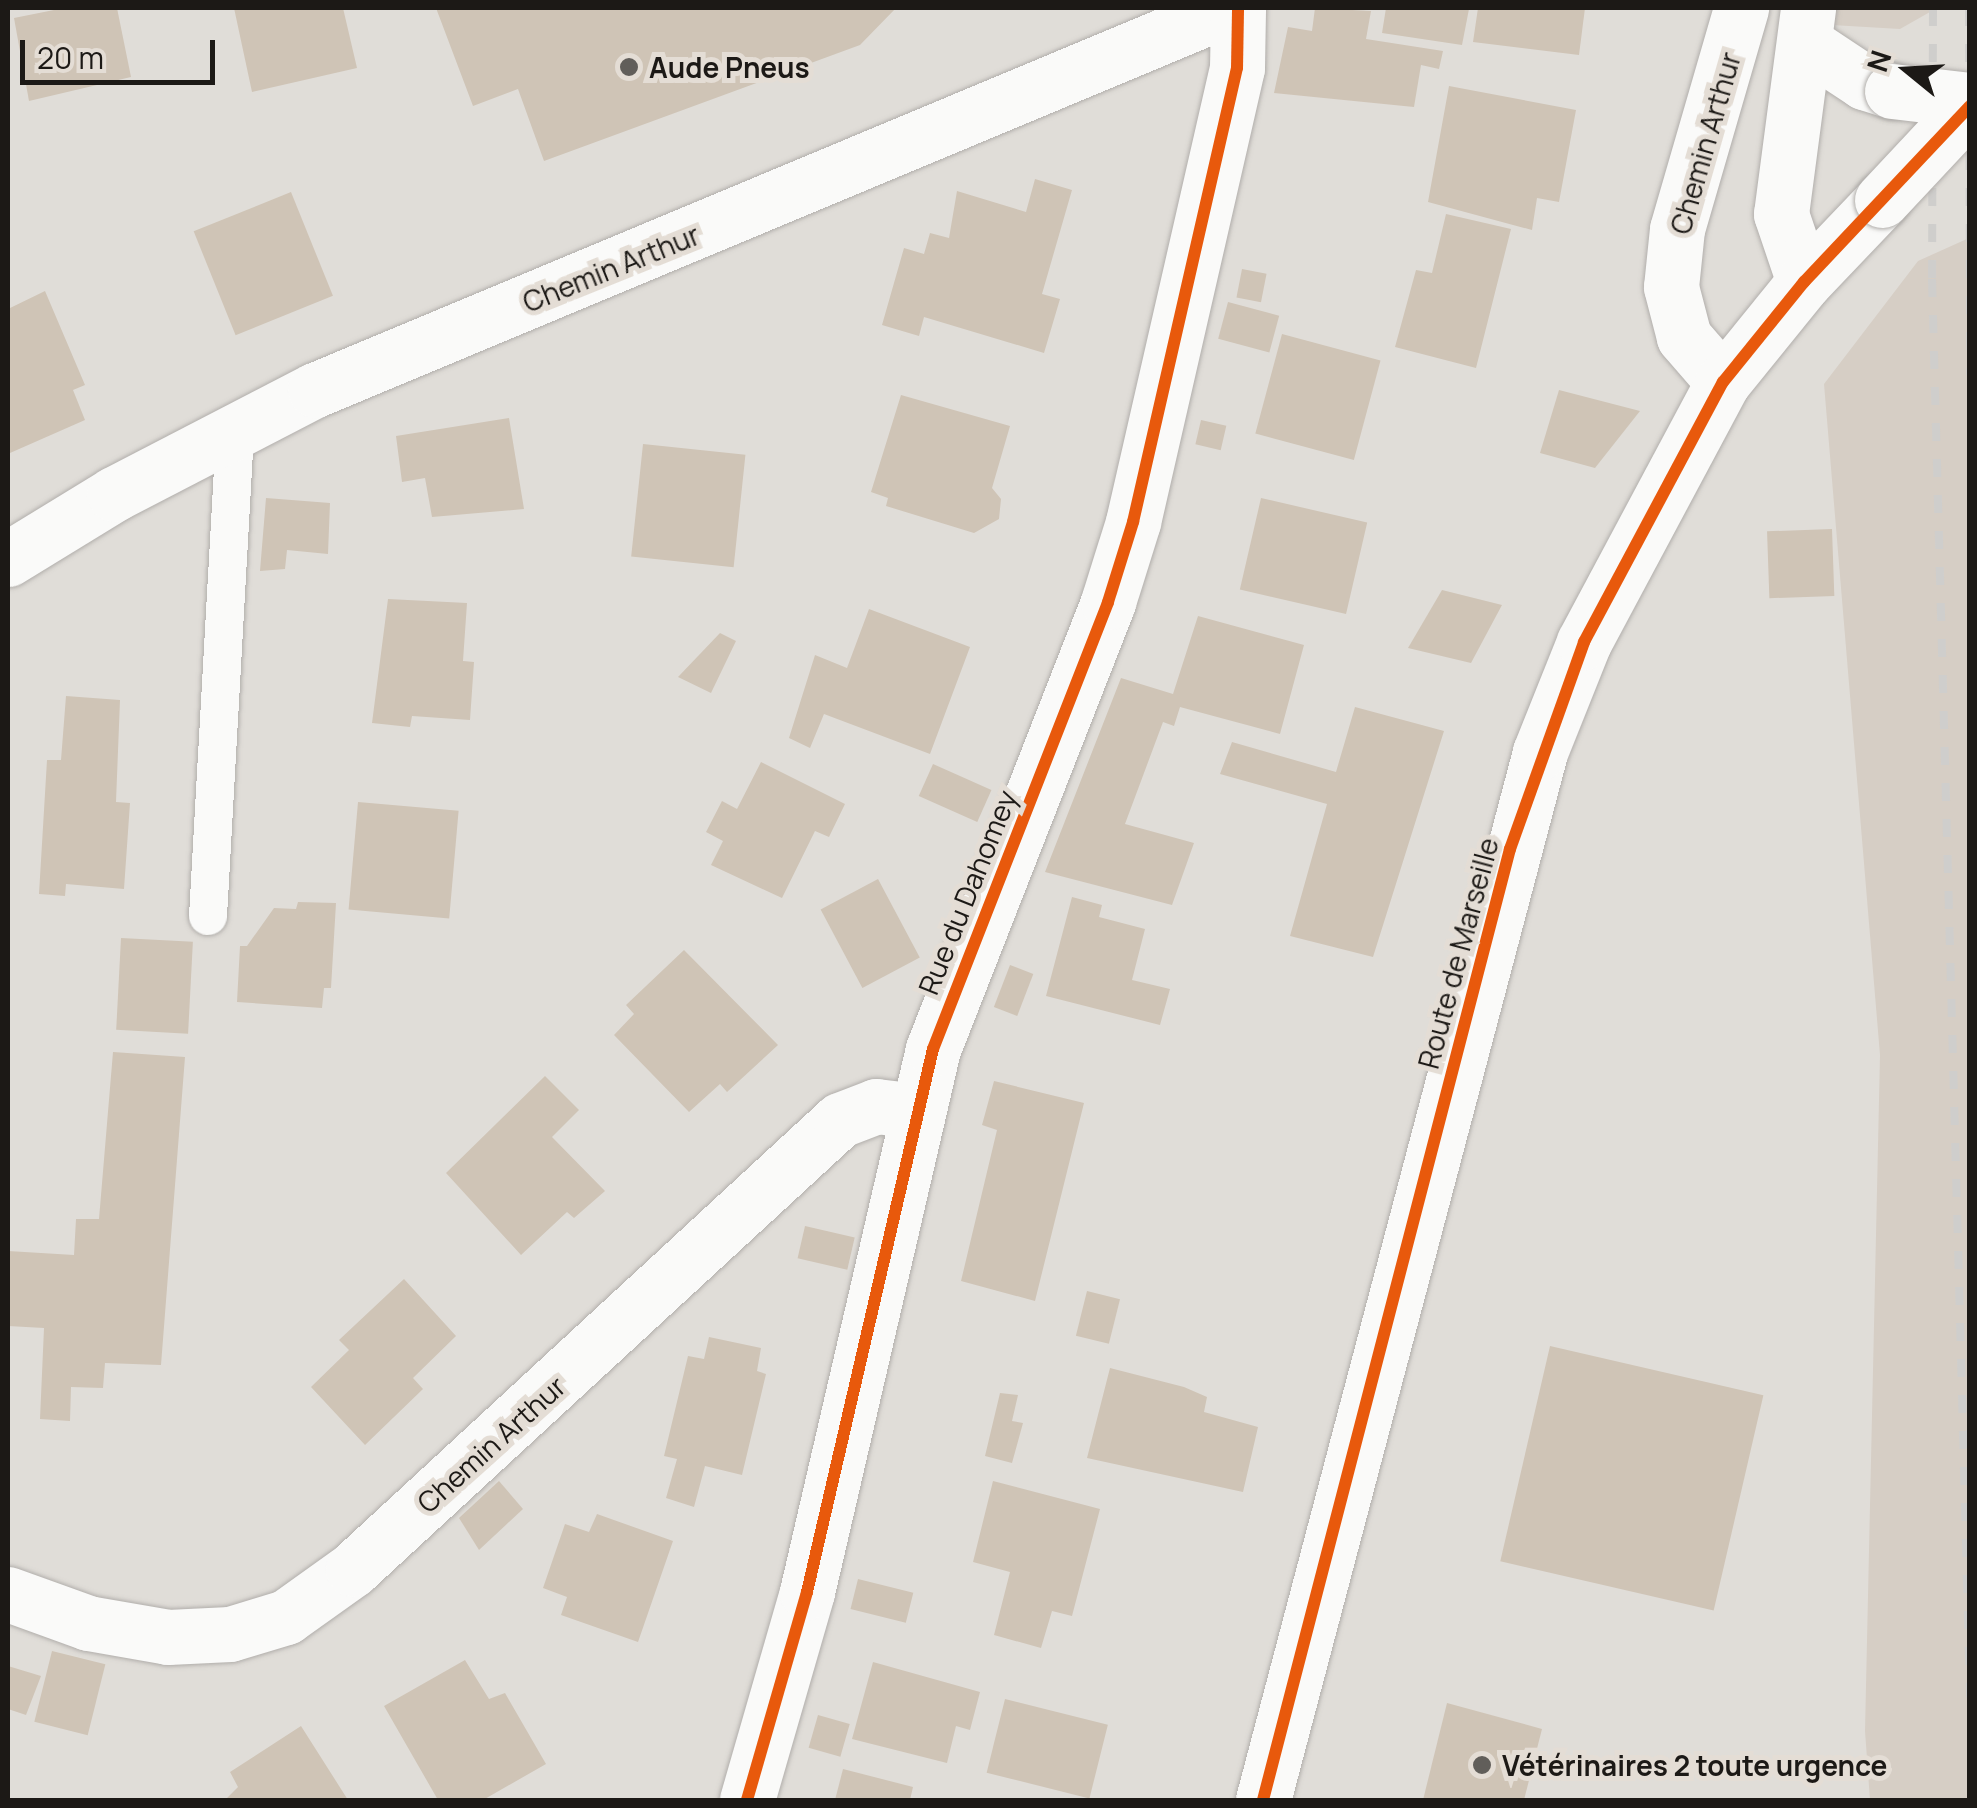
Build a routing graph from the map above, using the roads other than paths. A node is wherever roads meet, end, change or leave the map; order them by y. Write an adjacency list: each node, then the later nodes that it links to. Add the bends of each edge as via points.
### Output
1 (1230, 8): 8 (street, Chemin Arthur)
2 (1238, 8): 11 (street, Rue du Dahomey, via 1237,68 1133,522 1108,602 947,1009)
3 (1741, 8): 7 (street, Chemin Arthur, via 1677,229 1671,287 1684,337)
4 (1806, 25): 5 (street, bridge, via 1864,82); 6 (street, via 1781,214)
5 (1970, 103): 6 (street, Route de Marseille, bridge)
6 (1804, 282): 7 (street, Route de Marseille)
7 (1723, 382): 14 (street, Route de Marseille, via 1584,642 1540,752)
8 (235, 428): 9 (street, Chemin Arthur); 10 (lane)
9 (8, 559)
10 (208, 916)
11 (918, 1111): 12 (street, Chemin Arthur, via 876,1106 840,1120 353,1569 286,1616 230,1634 168,1638 88,1623); 13 (street, Rue du Dahomey, via 811,1577)
12 (8, 1594)
13 (747, 1800)
14 (1263, 1800)

